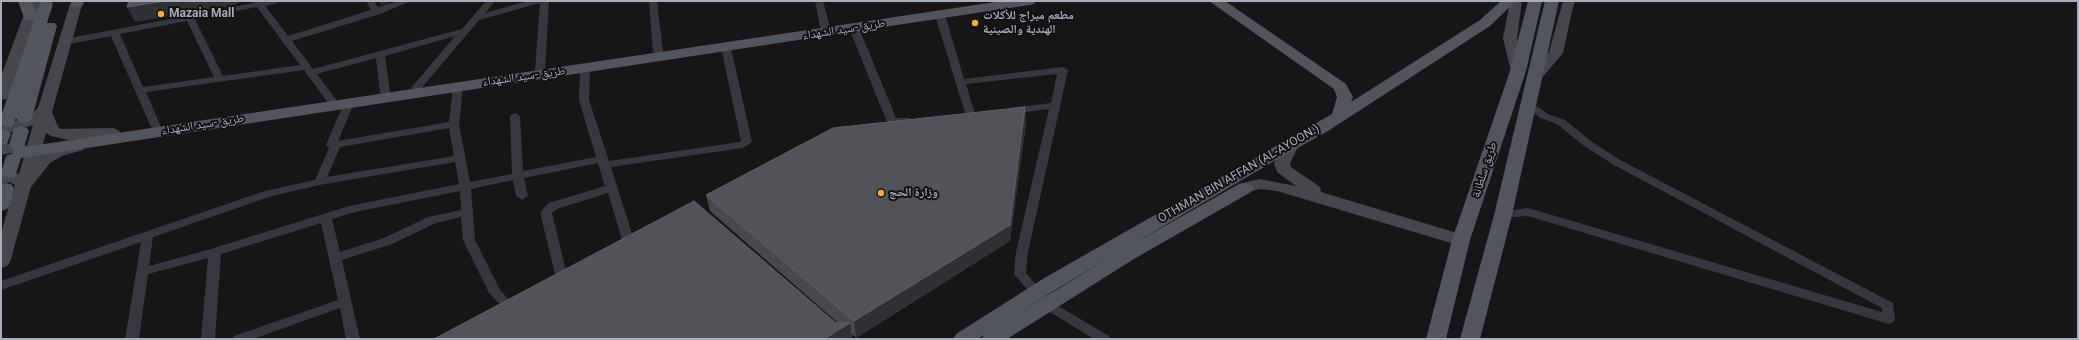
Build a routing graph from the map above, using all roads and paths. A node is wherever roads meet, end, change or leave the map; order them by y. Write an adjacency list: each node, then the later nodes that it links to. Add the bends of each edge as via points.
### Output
1 (25, 1): 23 (main road)
2 (77, 1): 31 (street)
3 (275, 1): 20 (street)
4 (370, 1): 21 (street)
5 (407, 1): 21 (street)
6 (491, 1): 25 (street)
7 (538, 1): 25 (street)
8 (546, 1): 37 (street)
9 (653, 1): 33 (street)
10 (819, 1): 26 (street)
11 (995, 1): 26 (main road, طريق -سيد الشهداء)
12 (1029, 1): 22 (main road, طريق -سيد الشهداء)
13 (1216, 1): 54 (main road, via 1341,87 1345,97)
14 (1509, 1): 54 (main road, OTHMAN BIN AFFAN (AL-AYOON.), via 1485,23)
15 (1516, 1): 38 (street, via 1510,38)
16 (1535, 1): 38 (main road, طريق سلطانة)
17 (1552, 1): 39 (main road, طريق سلطانة)
18 (1569, 1): 39 (street, via 1556,53)
19 (45, 2): 23 (street); 62 (main road)
20 (257, 3): 24 (street); 30 (street)
21 (377, 12): 30 (street)
22 (940, 15): 27 (main road, طريق -سيد الشهداء); 41 (street)
23 (30, 16): 46 (street)
24 (190, 18): 29 (street); 40 (street)
25 (474, 20): 28 (street)
26 (825, 27): 33 (main road, طريق -سيد الشهداء)
27 (854, 28): 32 (main road, طريق -سيد الشهداء); 56 (street, via 892,122)
28 (465, 31): 34 (street); 43 (street)
29 (114, 32): 31 (street); 44 (street)
30 (285, 40): 36 (street)
31 (65, 42): 51 (street)
32 (726, 48): 35 (main road, طريق -سيد الشهداء); 64 (street, via 747,142 743,145)
33 (658, 52): 37 (main road, طريق -سيد الشهداء)
34 (380, 54): 36 (street); 45 (street)
35 (585, 68): 42 (main road, طريق -سيد الشهداء); 64 (street, via 584,100)
36 (308, 70): 40 (street); 47 (street)
37 (540, 70): 43 (main road, طريق -سيد الشهداء)
38 (1518, 72): 78 (main road, طريق سلطانة)
39 (1535, 77): 49 (main road, طريق سلطانة)
40 (220, 79): 44 (street)
41 (960, 82): 50 (street, via 1063,70); 53 (street)
42 (458, 87): 48 (main road, طريق -سيد الشهداء); 57 (street)
43 (416, 88): 45 (main road, طريق -سيد الشهداء)
44 (140, 90): 58 (street)
45 (385, 93): 47 (main road, طريق -سيد الشهداء)
46 (1, 96)
47 (332, 101): 58 (main road, طريق -سيد الشهداء)
48 (349, 103): 59 (main road, طريق -سيد الشهداء); 61 (street, via 331,145)
49 (1529, 104): 74 (main road, طريق سلطانة); 74 (street, via 1544,116 1561,122 1588,144 1618,163 1888,306 1889,319 1528,212)
50 (1056, 105): 52 (street); 89 (street, via 1022,252 1020,274)
51 (44, 111): 59 (street, via 51,130 56,133); 62 (street); 62 (street, via 31,121)
52 (1001, 112)
53 (970, 114)
54 (1340, 115): 60 (main road, OTHMAN BIN AFFAN (AL-AYOON.), via 1322,128)
55 (514, 116): 65 (street)
56 (916, 120)
57 (454, 124): 61 (street); 63 (street)
58 (156, 127): 59 (main road, طريق -سيد الشهداء)
59 (111, 136): 62 (main road, طريق -سيد الشهداء); 62 (street, via 65,150 44,160)
60 (1292, 143): 71 (street, via 1282,163 1283,169); 89 (main road, OTHMAN BIN AFFAN (AL-AYOON.))
61 (336, 144): 66 (street)
62 (13, 153): 72 (main road); 83 (street)
63 (460, 158): 66 (street); 67 (street)
64 (603, 162): 65 (street); 68 (street)
65 (518, 176): 67 (street); 70 (street)
66 (319, 182): 76 (street, via 269,193)
67 (464, 186): 73 (street); 75 (street)
68 (612, 188): 79 (street); 86 (street, via 553,206 546,212)
69 (1245, 188): 71 (street, via 1259,184 1276,186); 89 (main road, OTHMAN BIN AFFAN (AL-AYOON.), via 1127,255)
70 (522, 196)
71 (1323, 198): 78 (street)
72 (1, 205)
73 (467, 212): 82 (street, via 432,220 388,240); 92 (street, via 469,240 495,293)
74 (1503, 215): 102 (main road, طريق سلطانة)
75 (326, 217): 81 (street); 82 (street)
76 (148, 234): 84 (street); 87 (street)
77 (643, 236): 79 (street)
78 (1461, 240): 101 (main road, طريق سلطانة)
79 (629, 243): 80 (street)
80 (616, 250)
81 (215, 252): 84 (street); 96 (street)
82 (335, 258): 91 (street)
83 (1, 262)
84 (142, 272): 95 (street)
85 (576, 272): 86 (street)
86 (562, 279): 88 (street)
87 (1, 286)
88 (549, 286)
89 (1040, 299): 94 (main road, OTHMAN BIN AFFAN (AL-AYOON.)); 99 (main road, OTHMAN BIN AFFAN (AL-AYOON.)); 100 (street)
90 (523, 300): 92 (street)
91 (345, 302): 97 (street); 98 (street)
92 (510, 307): 93 (street)
93 (497, 314)
94 (997, 338)
95 (132, 339)
96 (208, 339)
97 (239, 339)
98 (353, 339)
99 (963, 339)
100 (1104, 339)
101 (1436, 339)
102 (1470, 339)

